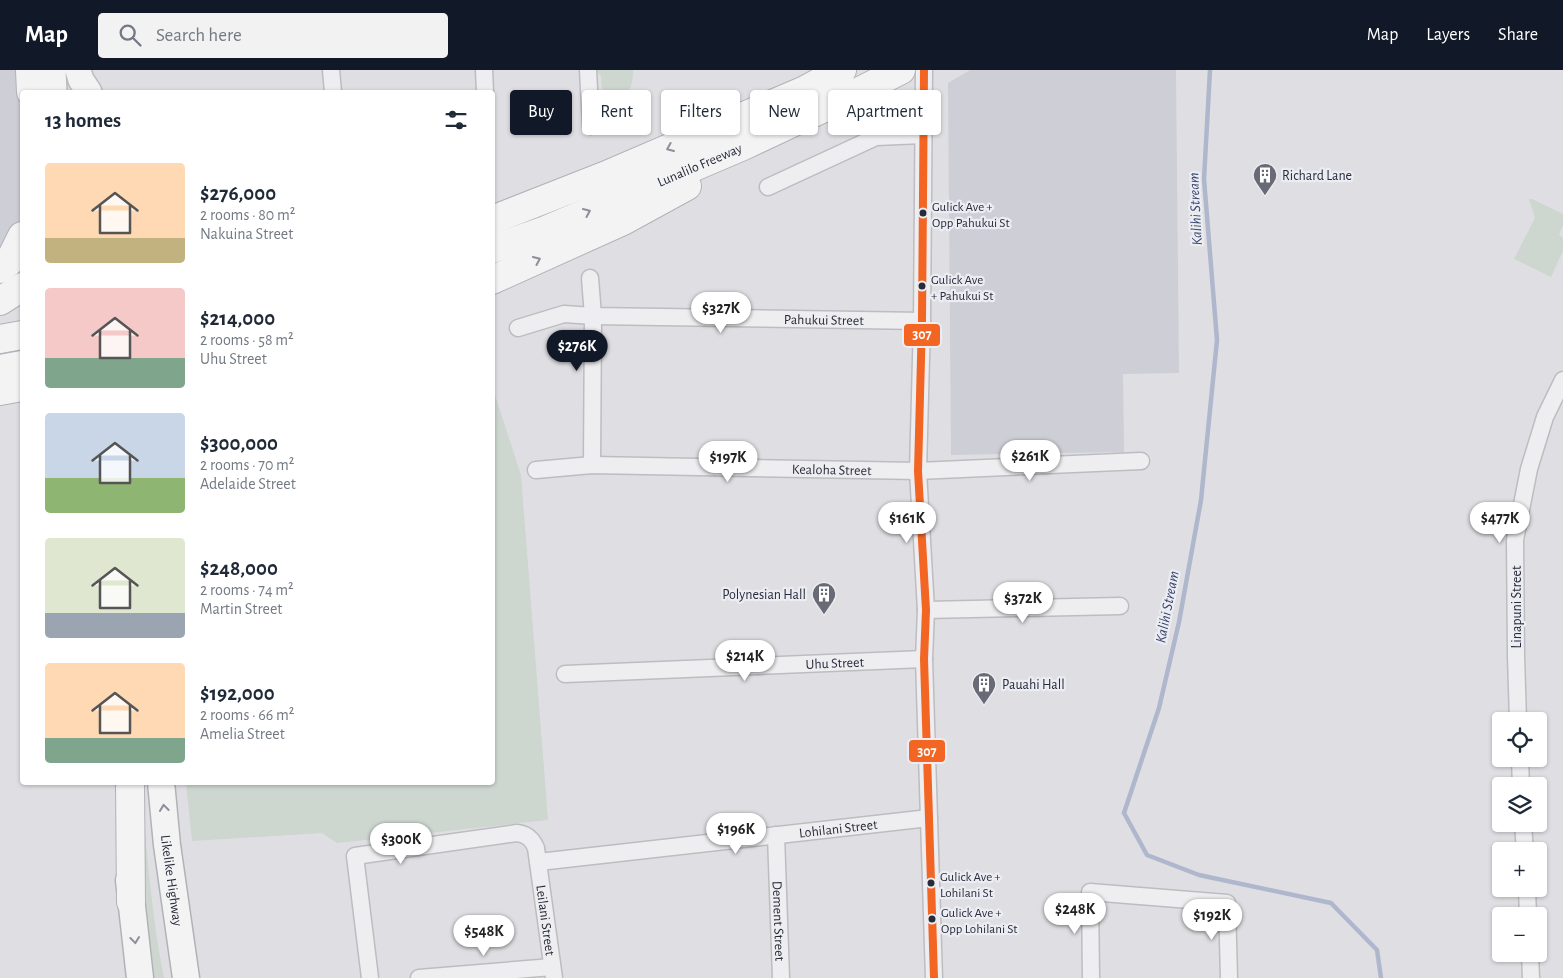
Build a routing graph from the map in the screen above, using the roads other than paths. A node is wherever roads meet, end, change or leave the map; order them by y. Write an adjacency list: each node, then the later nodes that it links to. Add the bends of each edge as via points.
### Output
1 (30, 70): 10 (highway)
2 (53, 70): 11 (main road)
3 (78, 70): 12 (main road)
4 (331, 70): 13 (street)
5 (484, 70): 14 (street)
6 (588, 70): 15 (street)
7 (842, 70): 22 (highway, Lunalilo Freeway, one-way to 22, via 805,90)
8 (901, 70): 16 (highway, Lunalilo Freeway)
9 (924, 70): 17 (street)
10 (31, 90)
11 (54, 90)
12 (88, 90)
13 (332, 90)
14 (485, 90)
15 (589, 90)
16 (862, 90)
17 (924, 90)
18 (828, 106): 27 (highway, Lunalilo Freeway, one-way to 18, via 546,230)
19 (828, 109): 30 (highway, one-way to 19, via 623,221)
20 (907, 135): 23 (street, via 876,137)
21 (923, 135): 34 (street)
22 (604, 176): 24 (highway, via 517,192); 25 (highway, Lunalilo Freeway)
23 (768, 187)
24 (495, 200)
25 (495, 219)
26 (20, 240): 28 (highway, via 9,262)
27 (495, 248)
28 (0, 269)
29 (590, 278): 33 (street)
30 (495, 279)
31 (20, 288): 32 (highway)
32 (0, 301)
33 (593, 316): 34 (street, Pahukui Street); 35 (street, Pahukui Street, via 564,314); 44 (street)
34 (922, 321): 46 (street)
35 (518, 328)
36 (20, 336): 37 (highway)
37 (0, 339)
38 (20, 365): 39 (highway)
39 (0, 369)
40 (1563, 380): 51 (street, Linapuni Street, via 1545,417 1529,469 1515,540)
41 (20, 387): 42 (highway)
42 (0, 391)
43 (1141, 461): 46 (street, Kealoha Street)
44 (592, 466): 45 (street, Kealoha Street); 46 (street, Kealoha Street)
45 (536, 470)
46 (918, 471): 48 (street)
47 (1120, 606): 48 (street)
48 (926, 610): 49 (street)
49 (924, 659): 50 (street, Uhu Street); 55 (street)
50 (565, 674)
51 (1518, 712)
52 (120, 785): 58 (highway)
53 (130, 785): 58 (highway)
54 (161, 785): 62 (highway, Likelike Highway, one-way to 54)
55 (929, 818): 56 (street, Lohilani Street); 66 (street)
56 (776, 835): 57 (street, Lohilani Street); 65 (street, Dement Street)
57 (539, 862): 60 (street, Leilani Street); 63 (street, Leilani Street, via 534,843 526,835 517,833 355,856)
58 (131, 902): 61 (highway, one-way to 61)
59 (1530, 962): 69 (street)
60 (553, 973): 64 (street)
61 (140, 978)
62 (186, 978)
63 (370, 978)
64 (418, 978)
65 (781, 978)
66 (934, 978)
67 (1091, 978): 68 (street, via 1090,892 1227,903)
68 (1229, 978)
69 (1531, 978)

